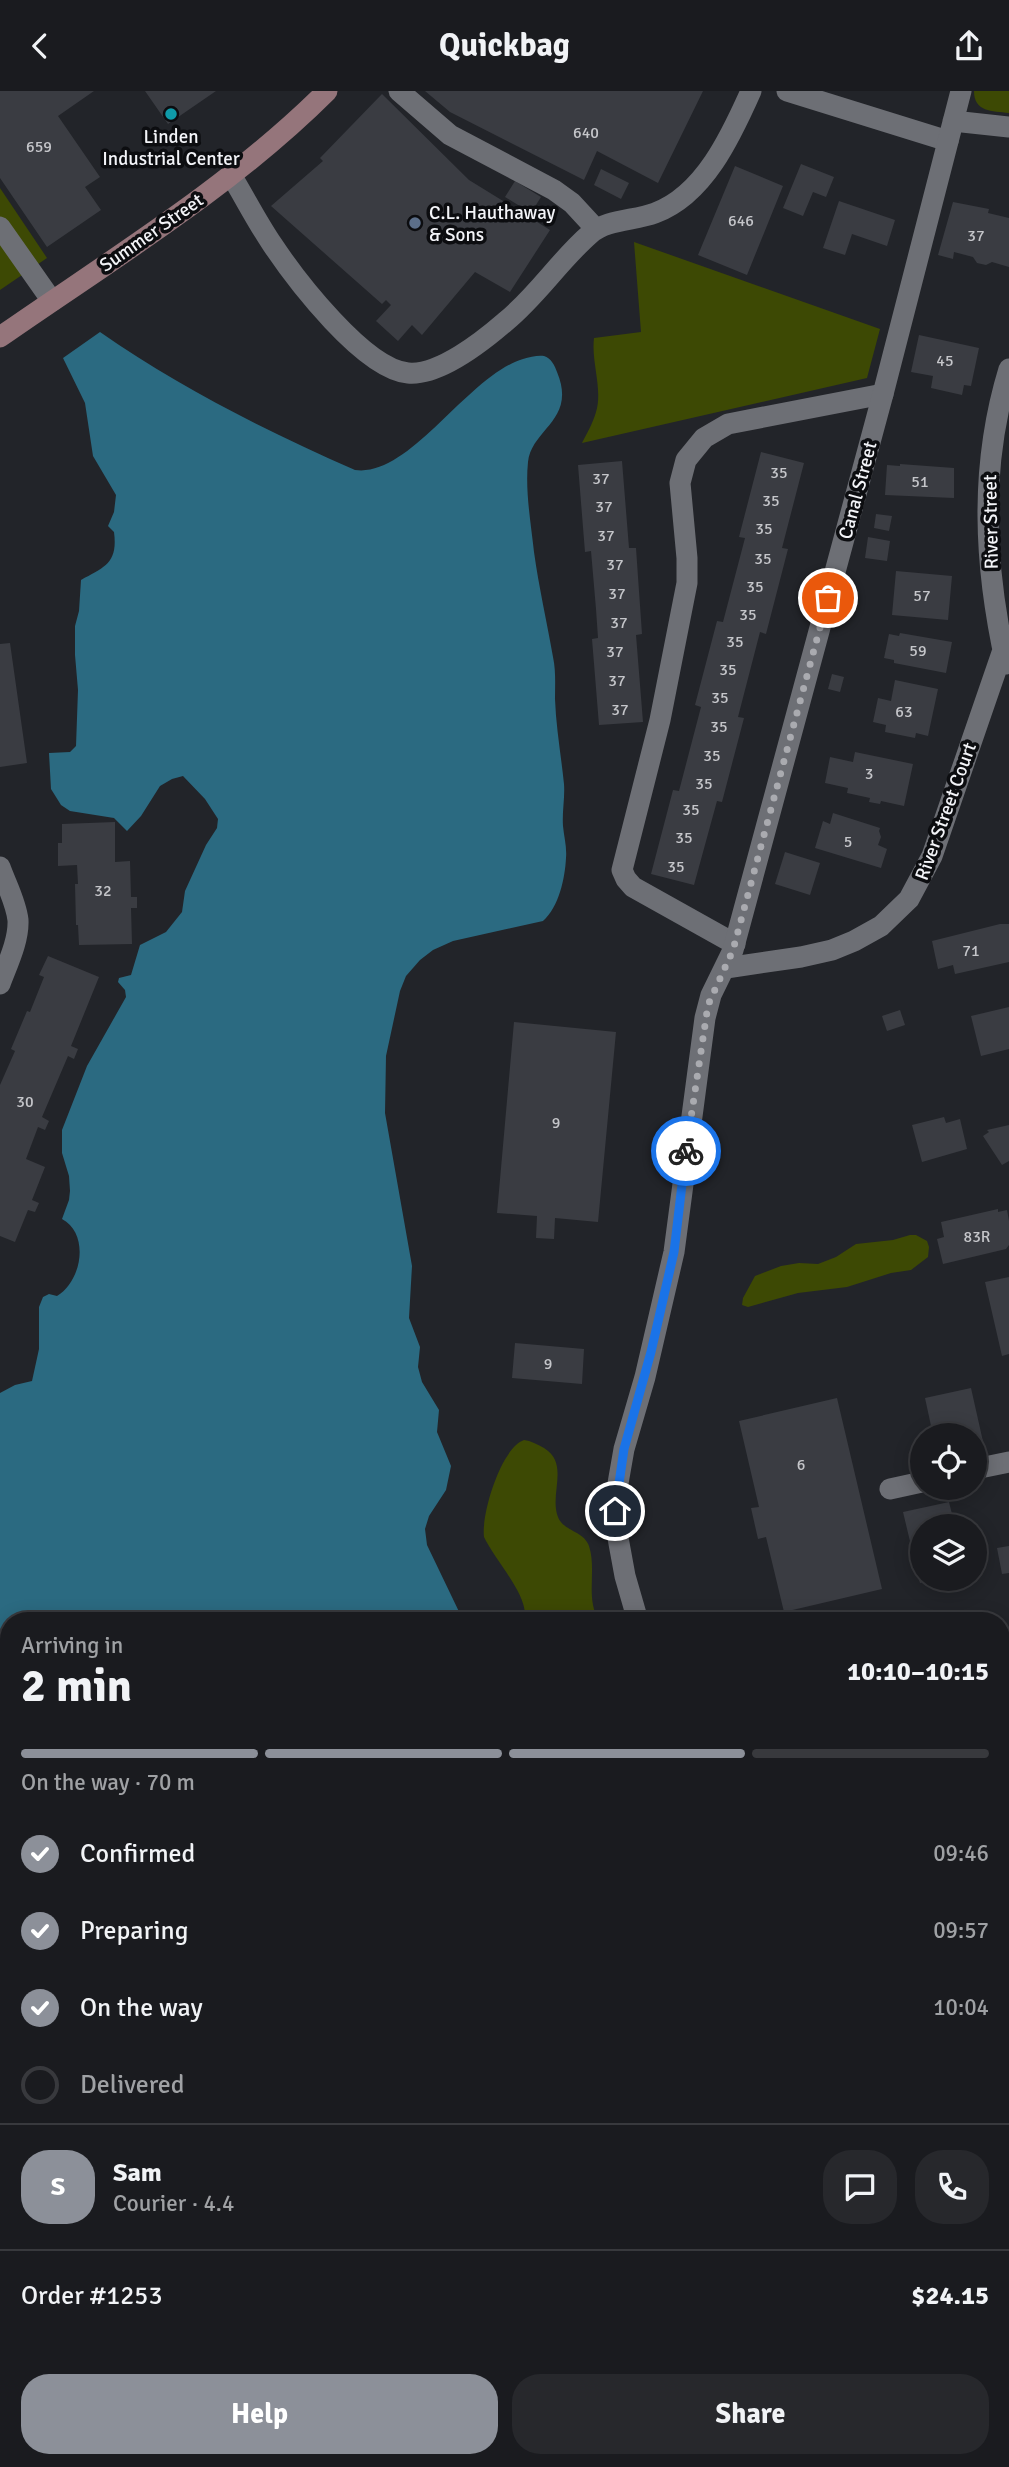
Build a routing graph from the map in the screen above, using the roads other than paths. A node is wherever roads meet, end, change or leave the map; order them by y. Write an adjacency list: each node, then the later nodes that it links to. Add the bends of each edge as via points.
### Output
1 (327, 91): 8 (main road, Summer Street)
2 (399, 91): 10 (street, via 450,135 554,190)
3 (751, 91): 10 (street, via 720,153 679,200 656,213)
4 (787, 91): 7 (street)
5 (961, 91): 7 (street, Canal Street)
6 (1009, 127): 7 (street)
7 (950, 131): 14 (street, Canal Street)
8 (231, 175): 10 (street, via 272,243 322,307 366,353 408,373 424,373 442,365 505,323); 11 (main road, Summer Street)
9 (0, 227): 11 (street)
10 (596, 229)
11 (52, 301): 12 (main road, Summer Street)
12 (0, 337)
13 (1009, 369): 15 (street, River Street, via 992,441 987,503 991,586)
14 (883, 394): 18 (street, Canal Street); 18 (street, via 728,424 704,438 683,465 680,483 687,583 660,720 622,870 633,887)
15 (1003, 650): 16 (street, River Street); 19 (street, River Street Court, via 932,856 909,899 868,935 832,950)
16 (1009, 677)
17 (0, 867): 20 (street, via 18,923)
18 (735, 944): 19 (street, Canal Street)
19 (726, 968): 25 (street, Canal Street, via 705,1018 674,1252 617,1489 616,1527)
20 (0, 984)
21 (1009, 1462): 22 (street)
22 (987, 1467)
23 (910, 1485): 24 (street)
24 (890, 1489)
25 (635, 1612)

